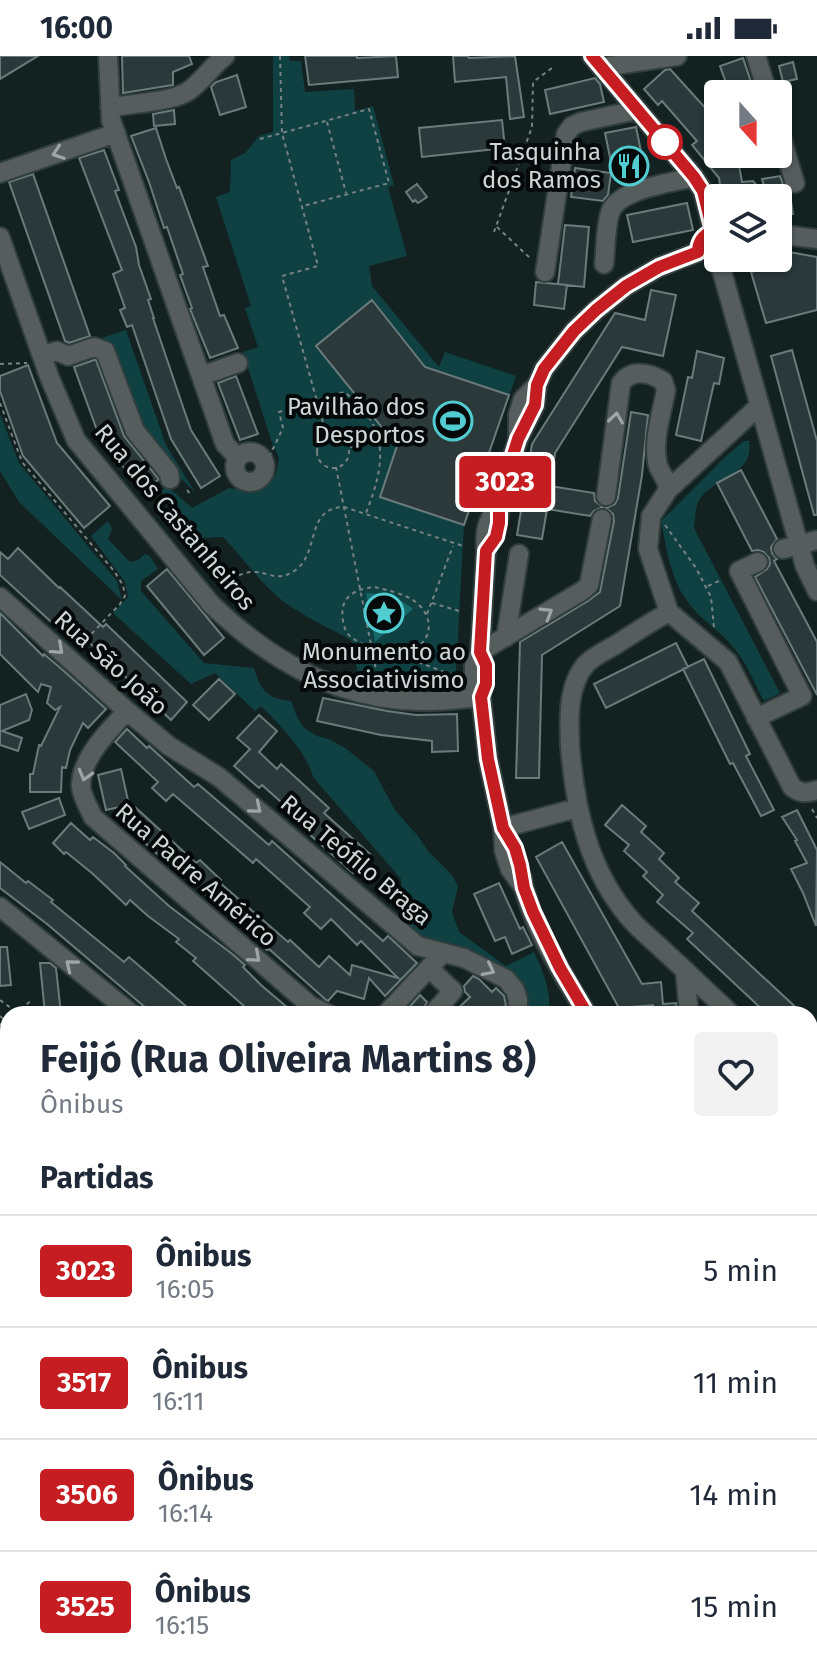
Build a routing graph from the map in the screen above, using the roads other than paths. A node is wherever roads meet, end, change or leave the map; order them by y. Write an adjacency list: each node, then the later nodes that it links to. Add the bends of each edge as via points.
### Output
1 (108, 56): 7 (street)
2 (225, 56): 7 (street, via 178,96)
3 (677, 56): 5 (street)
4 (756, 56): 6 (street)
5 (597, 62): 8 (street)
6 (764, 80)
7 (110, 107): 9 (street)
8 (637, 110): 12 (street); 22 (street, via 581,122 566,134)
9 (116, 133): 11 (street, one-way to 11); 26 (street)
10 (790, 168): 13 (street)
11 (0, 173)
12 (694, 177): 14 (street); 21 (street, via 617,201 610,212)
13 (795, 183)
14 (704, 194)
15 (704, 236): 19 (street)
16 (792, 236): 18 (street)
17 (0, 237): 24 (street, Rua dos Castanheiros)
18 (817, 239)
19 (698, 252): 20 (street); 40 (street, via 626,286 565,341 544,369 499,503 496,537 486,551)
20 (704, 263)
21 (604, 264)
22 (545, 272)
23 (729, 272): 27 (street)
24 (44, 362): 29 (street, via 57,351 68,356 94,347 105,351 135,431 169,473); 41 (street, Rua dos Castanheiros, via 76,440 211,604 253,641 321,681 353,692 420,701)
25 (238, 363): 26 (street)
26 (201, 376): 28 (street, via 225,444)
27 (760, 405): 30 (street); 33 (street)
28 (238, 458)
29 (163, 485)
30 (668, 490): 31 (street, one-way to 30, via 621,383 636,373 655,376 666,390 655,452); 38 (street, via 651,516 648,549)
31 (606, 496)
32 (602, 519): 39 (street, one-way to 32, via 589,585)
33 (800, 545): 36 (street)
34 (519, 554): 39 (street)
35 (758, 562): 43 (street, via 739,571 802,696)
36 (817, 591)
37 (0, 597): 42 (street, Rua São João, one-way to 42)
38 (669, 612): 43 (street, via 728,662); 46 (street, via 601,653 576,682 569,721)
39 (506, 637): 40 (street)
40 (477, 661): 41 (street, via 486,665)
41 (481, 697): 47 (street)
42 (127, 711): 44 (street, Rua São João); 53 (street, Rua Padre Américo, one-way to 53, via 97,745 83,774 81,790 93,817)
43 (756, 718): 45 (street, via 792,787 804,793)
44 (194, 762): 49 (street, Rua Teófilo Braga, one-way to 49, via 219,777 418,946)
45 (817, 790)
46 (577, 808): 47 (street); 51 (street, via 609,889 633,921)
47 (503, 828): 57 (street, via 510,869)
48 (0, 907): 52 (street, one-way to 48)
49 (442, 954): 50 (street); 56 (street, Rua Teófilo Braga, one-way to 56, via 464,958 506,979)
50 (429, 968): 54 (street); 55 (street, via 453,991)
51 (685, 971): 58 (street); 59 (street)
52 (122, 1006)
53 (311, 1006)
54 (393, 1006)
55 (440, 1006)
56 (518, 1006)
57 (582, 1006)
58 (688, 1006)
59 (722, 1006)

